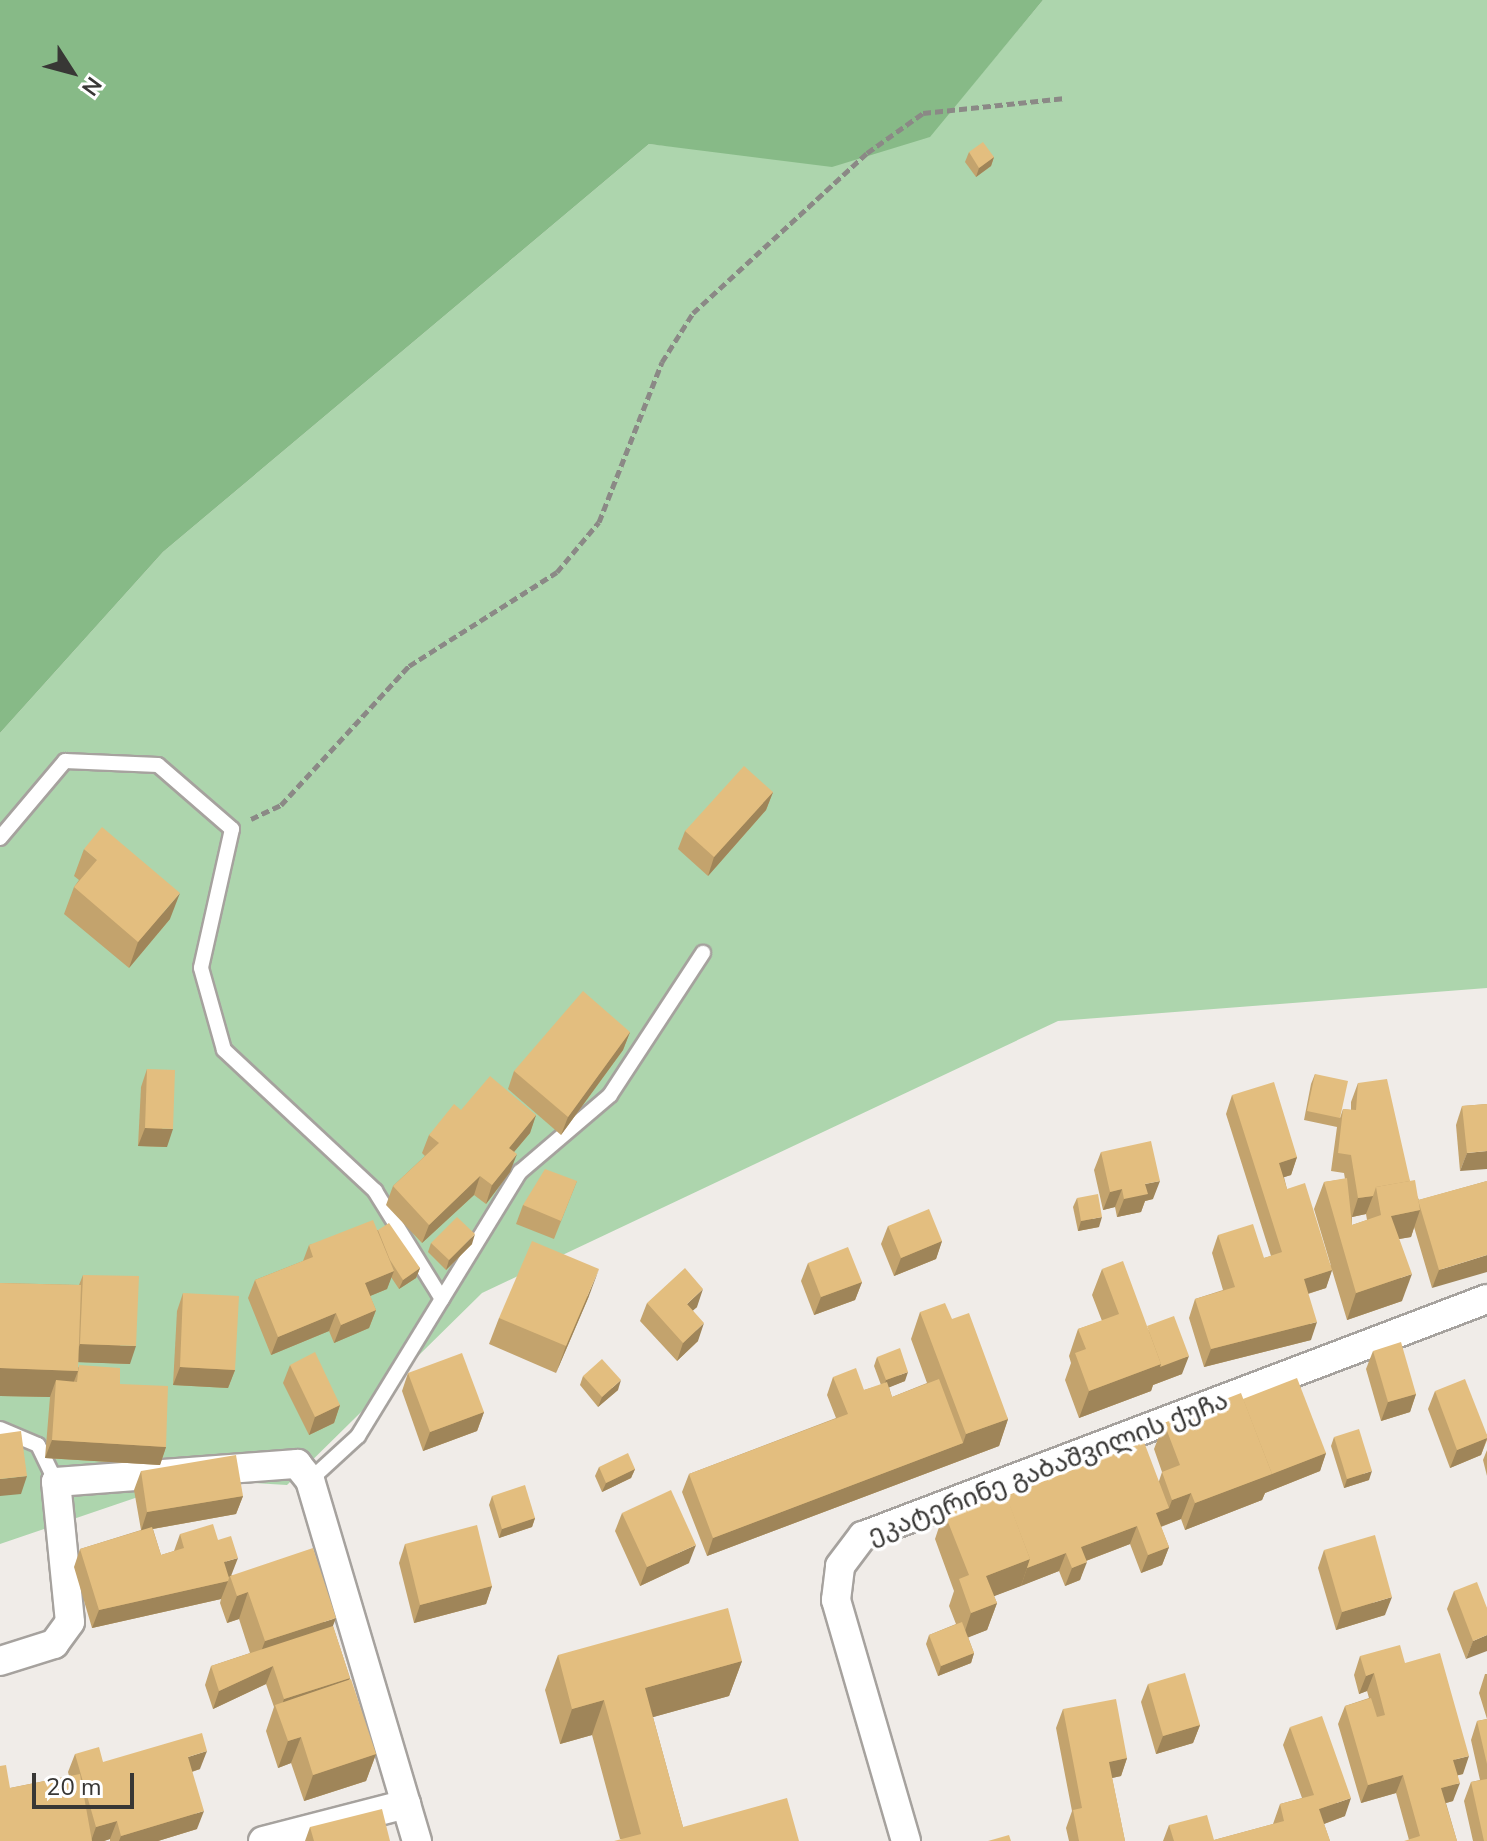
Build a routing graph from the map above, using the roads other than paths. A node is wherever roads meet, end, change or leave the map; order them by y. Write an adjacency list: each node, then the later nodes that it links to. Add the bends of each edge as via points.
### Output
1 (0, 838): 3 (lane, via 65,761 158,765 232,829 201,968 224,1050 375,1191)
2 (703, 953): 3 (lane, via 610,1095 520,1172)
3 (442, 1299): 6 (lane, via 358,1436)
4 (1487, 1299): 12 (street, ეკატერინე გაბაშვილის ქუჩა, via 863,1536 840,1566 836,1600)
5 (0, 1429): 7 (lane, via 38,1445)
6 (310, 1480): 7 (street, via 297,1464); 9 (street)
7 (56, 1482): 8 (street, via 70,1622 54,1644)
8 (0, 1661)
9 (406, 1804): 10 (street); 11 (street)
10 (263, 1841)
11 (417, 1841)
12 (906, 1841)

